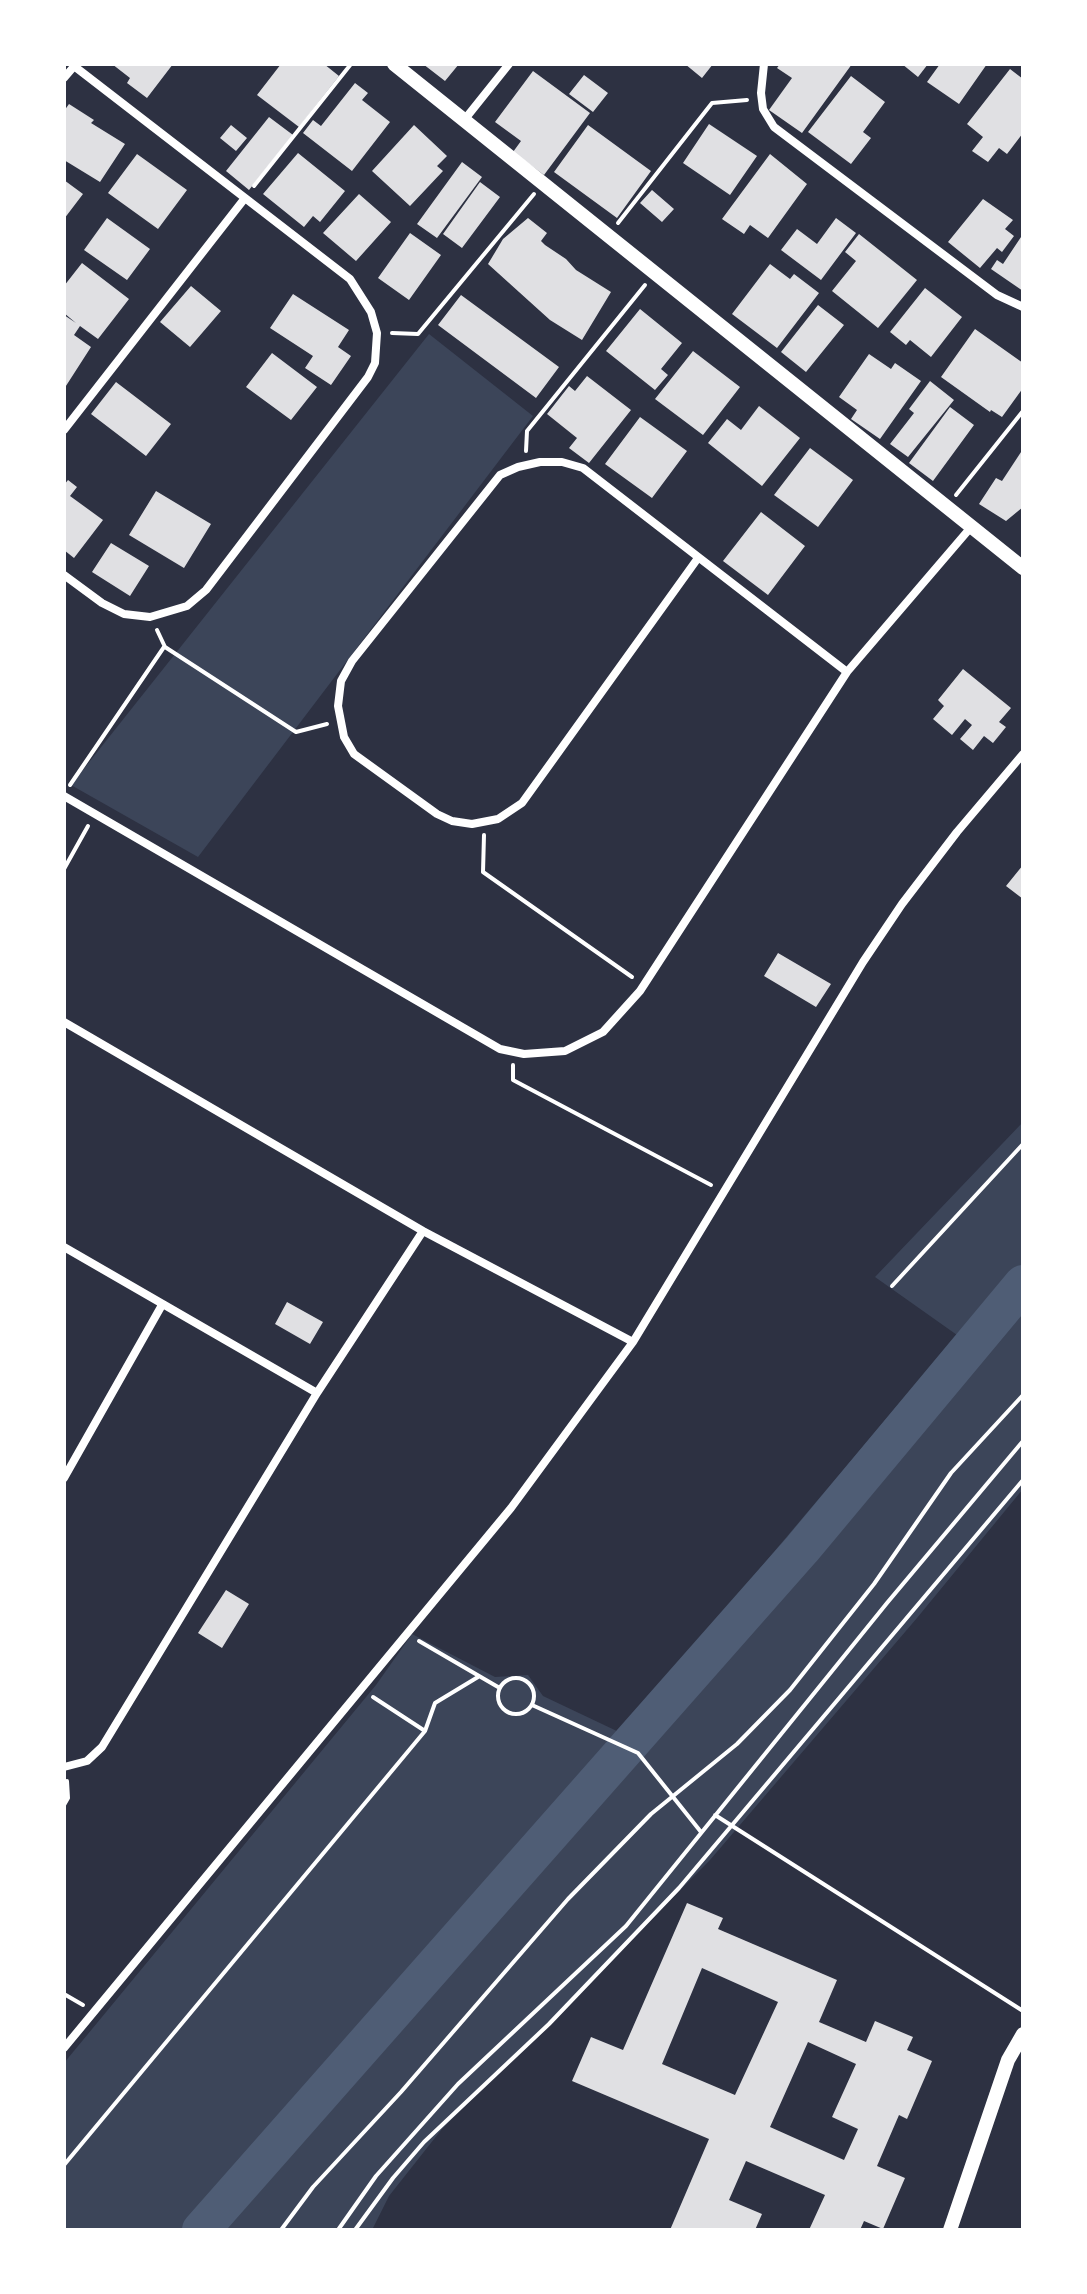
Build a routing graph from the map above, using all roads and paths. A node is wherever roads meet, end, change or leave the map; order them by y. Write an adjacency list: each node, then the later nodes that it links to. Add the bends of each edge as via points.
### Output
1 (351, 64): 10 (path)
2 (394, 64): 8 (street)
3 (509, 64): 8 (street)
4 (764, 64): 7 (street)
5 (75, 65): 6 (street); 10 (street)
6 (64, 78)
7 (762, 98): 11 (path, via 712,103); 13 (street, via 774,127 997,295)
8 (465, 119): 9 (street)
9 (544, 182): 11 (street); 14 (path, via 418,334)
10 (245, 198): 14 (street, via 350,279 371,312); 16 (street)
11 (609, 234): 12 (street)
12 (656, 272): 17 (path, via 527,431); 18 (street)
13 (1023, 307)
14 (377, 333): 23 (street, via 375,363 368,377 206,590 187,606)
15 (1023, 411): 18 (path)
16 (64, 430)
17 (525, 465): 20 (street, via 562,462 583,468); 26 (street, via 500,475 352,661 341,681)
18 (947, 506): 19 (street)
19 (972, 525): 21 (street); 25 (street)
20 (698, 558): 25 (street); 30 (street, via 522,803)
21 (1023, 568)
22 (64, 575): 23 (street, via 124,614)
23 (150, 617): 24 (path)
24 (165, 647): 26 (path, via 296,732); 28 (path)
25 (847, 672): 32 (street)
26 (341, 721): 30 (street, via 354,754 437,814 452,821)
27 (1023, 754): 36 (street, via 902,904)
28 (64, 795): 29 (street)
29 (95, 814): 31 (path); 34 (street, via 500,1049)
30 (484, 822): 32 (path, via 483,872)
31 (64, 869)
32 (644, 985): 34 (street, via 603,1032 585,1043 543,1054)
33 (64, 1022): 37 (street)
34 (514, 1052): 36 (path, via 513,1080)
35 (1023, 1144): 39 (path)
36 (723, 1192): 41 (street)
37 (423, 1231): 41 (street); 42 (street)
38 (64, 1247): 40 (street)
39 (892, 1286)
40 (162, 1305): 42 (street); 45 (street)
41 (633, 1342): 47 (street, via 511,1508)
42 (317, 1393): 53 (street, via 102,1747 87,1761)
43 (1023, 1395): 64 (path, via 951,1473 874,1584 790,1690 737,1744 651,1814 568,1899)
44 (1023, 1441): 55 (path)
45 (64, 1478)
46 (1023, 1480): 56 (path)
47 (407, 1634): 48 (path); 50 (street)
48 (478, 1677): 49 (path); 52 (path, via 435,1703)
49 (499, 1688): 51 (path, via 507,1680 529,1683); 51 (path, via 502,1710 524,1713)
50 (361, 1690): 52 (path); 59 (street)
51 (532, 1705): 57 (path, via 638,1753)
52 (425, 1731): 63 (path)
53 (65, 1767): 54 (path)
54 (64, 1805)
55 (715, 1815): 56 (path); 57 (path)
56 (731, 1825): 60 (path); 66 (path, via 679,1888 549,2024 424,2142)
57 (701, 1832): 65 (path, via 626,1926 458,2084 376,2176)
58 (64, 1994): 59 (path)
59 (95, 2011): 62 (street)
60 (1023, 2011)
61 (1023, 2034): 67 (street, via 1008,2060)
62 (64, 2048)
63 (64, 2165)
64 (281, 2230)
65 (338, 2230)
66 (355, 2230)
67 (950, 2230)

